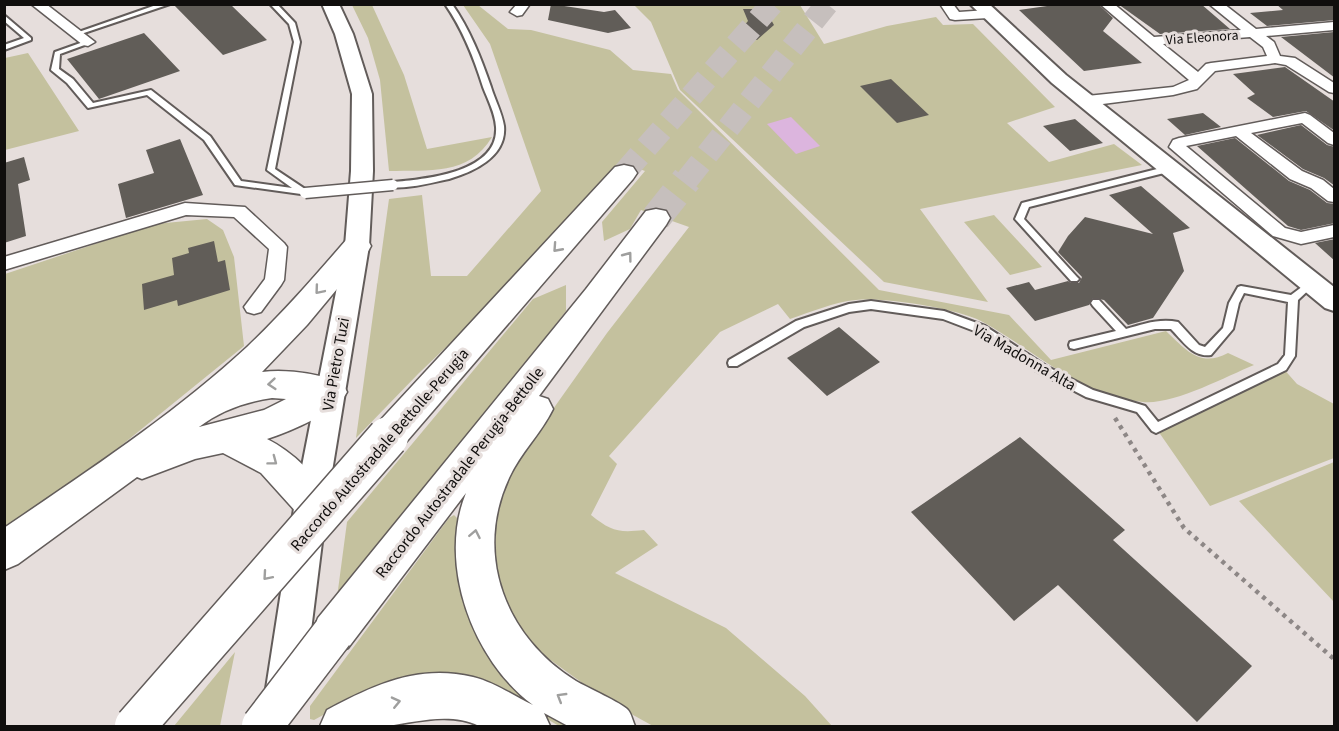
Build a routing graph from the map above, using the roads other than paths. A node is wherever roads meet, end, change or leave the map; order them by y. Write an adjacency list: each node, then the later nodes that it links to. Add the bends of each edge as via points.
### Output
1 (37, 4): 13 (street)
2 (167, 4): 13 (lane)
3 (273, 4): 28 (lane, via 292,23 297,42 271,170)
4 (330, 4): 32 (main road, Via Pietro Tuzi, via 344,33 362,94 363,171)
5 (448, 4): 28 (lane, bridge, via 461,22 481,69 500,130 496,144 473,168 452,177)
6 (946, 4): 9 (street, via 955,16)
7 (1106, 4): 14 (street, Via Eleonora)
8 (1215, 4): 12 (street)
9 (983, 9): 21 (main road)
10 (4, 17): 15 (lane, via 29,39)
11 (1335, 26): 12 (street, Via Eleonora)
12 (1253, 33): 14 (street, Via Eleonora); 16 (street, via 1269,45)
13 (82, 38): 28 (lane, via 57,53 55,70 91,106 148,92 207,138 238,183)
14 (1150, 41): 19 (street, Via Eleonora)
15 (4, 48)
16 (1275, 59): 18 (street, via 1290,61); 19 (street, via 1211,67)
17 (1335, 73): 18 (street)
18 (1314, 75): 20 (street)
19 (1198, 80): 21 (street, via 1192,86 1173,91)
20 (1335, 89)
21 (1087, 101): 24 (main road)
22 (1237, 130): 23 (street, via 1305,118); 26 (street, via 1179,143 1177,147); 29 (street, via 1296,175)
23 (1335, 140)
24 (1169, 170): 27 (main road); 34 (lane, via 1025,205 1019,219)
25 (624, 173): 50 (highway, Raccordo Autostradale Bettolle-Perugia, one-way to 50, bridge)
26 (1219, 182): 27 (street); 31 (street, via 1279,232 1301,238)
27 (1190, 186): 35 (main road)
28 (306, 193)
29 (1335, 197)
30 (656, 218): 36 (highway, Raccordo Autostradale Perugia-Bettolle, one-way to 30)
31 (1335, 231)
32 (357, 246): 44 (main road, Via Pietro Tuzi); 45 (highway, one-way to 45, via 257,357)
33 (4, 264): 40 (street, via 185,209 239,211 278,247 274,280)
34 (1074, 279)
35 (1311, 283): 37 (lane); 38 (main road)
36 (597, 297): 51 (highway, Raccordo Autostradale Perugia-Bettolle, bridge); 55 (highway, one-way to 36, via 554,693 526,672 509,651 477,581 473,543 482,500 500,458 569,365)
37 (1293, 299): 41 (lane, via 1241,289 1228,329 1207,352 1195,348 1174,325 1155,325); 43 (lane, Via Madonna Alta, via 1290,356 1282,368 1156,428 1141,409 1090,394 1042,369 981,329 944,315 871,305 849,308 800,324)
38 (1335, 301)
39 (1096, 303): 41 (lane)
40 (254, 307)
41 (1124, 333): 42 (lane)
42 (1074, 345)
43 (733, 363)
44 (330, 392): 45 (highway, one-way to 45, via 287,383 267,384); 46 (highway, via 274,422); 48 (main road, Via Pietro Tuzi)
45 (198, 408): 47 (highway)
46 (223, 438): 47 (highway, via 193,444); 48 (highway, one-way to 48, via 255,448 278,462)
47 (112, 474): 49 (highway)
48 (311, 502): 52 (main road, Via Pietro Tuzi)
49 (4, 551)
50 (135, 726)
51 (262, 726)
52 (279, 726)
53 (343, 726): 54 (highway, one-way to 54, via 385,704 417,697 474,700)
54 (527, 726)
55 (612, 726)

